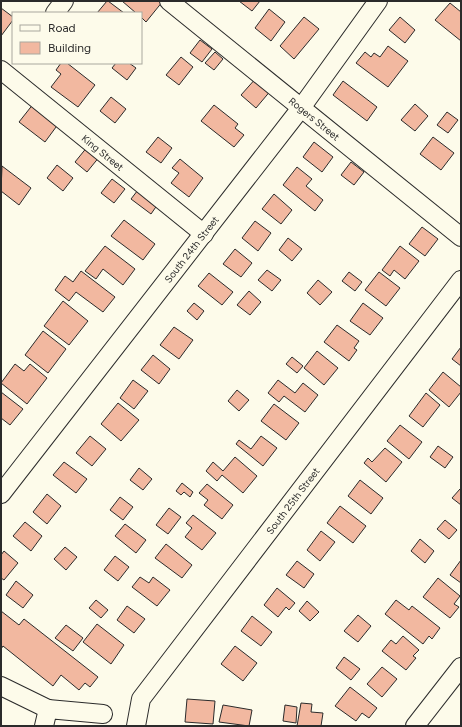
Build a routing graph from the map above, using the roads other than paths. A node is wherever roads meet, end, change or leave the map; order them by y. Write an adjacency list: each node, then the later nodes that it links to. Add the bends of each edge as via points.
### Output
1 (64, 1): 4 (street)
2 (168, 1): 6 (street, Rogers Street)
3 (378, 1): 6 (street, South 24th Street)
4 (56, 12)
5 (5, 72): 7 (street, King Street)
6 (301, 108): 7 (street, South 24th Street); 8 (street, Rogers Street)
7 (204, 234): 10 (street, South 24th Street)
8 (461, 236)
9 (461, 280): 16 (street, South 25th Street, via 141,699)
10 (1, 494)
11 (461, 667): 17 (street)
12 (1, 686): 13 (street)
13 (48, 709): 14 (street); 15 (street)
14 (103, 714)
15 (44, 726)
16 (136, 726)
17 (415, 726)

